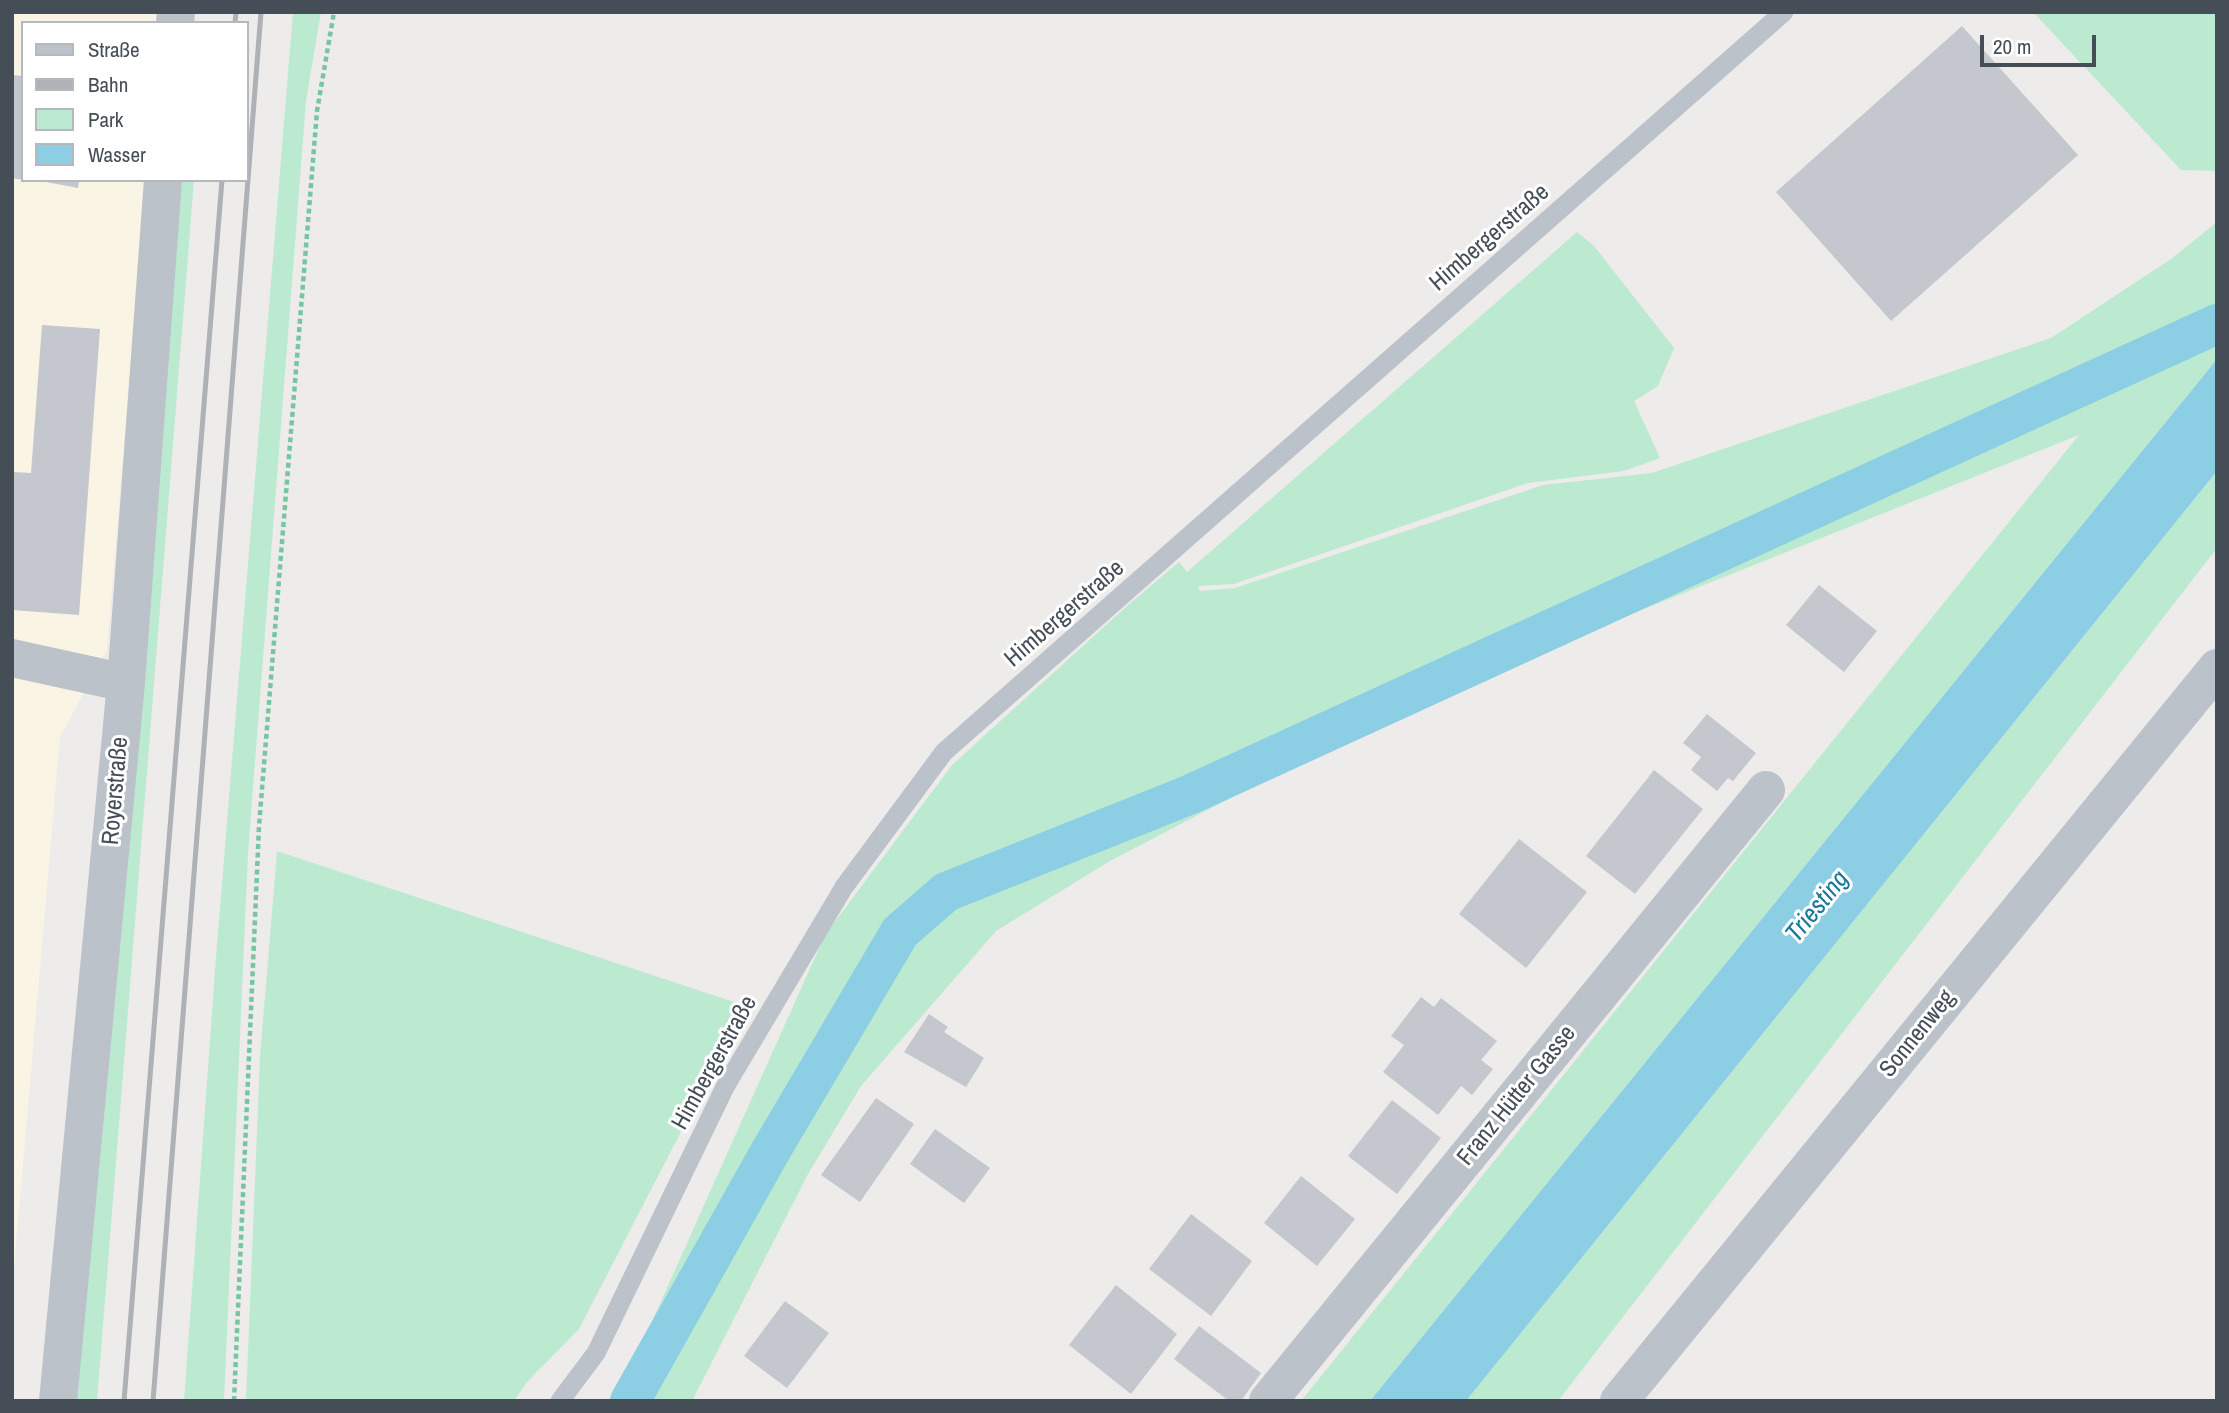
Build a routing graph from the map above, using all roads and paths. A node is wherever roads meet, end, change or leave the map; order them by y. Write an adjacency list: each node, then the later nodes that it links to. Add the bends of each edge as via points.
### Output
1 (334, 12): 9 (path, via 317,111 259,826)
2 (1784, 12): 10 (lane, Himbergerstraße, via 944,752 844,887 725,1087 596,1353)
3 (163, 182): 6 (street, Royerstraße)
4 (12, 658): 6 (street)
5 (2217, 668): 12 (street, Sonnenweg)
6 (127, 683): 8 (street, Royerstraße)
7 (1766, 790): 11 (street, Franz Hütter Gasse)
8 (58, 1401)
9 (234, 1401)
10 (560, 1401)
11 (1268, 1401)
12 (1619, 1401)

